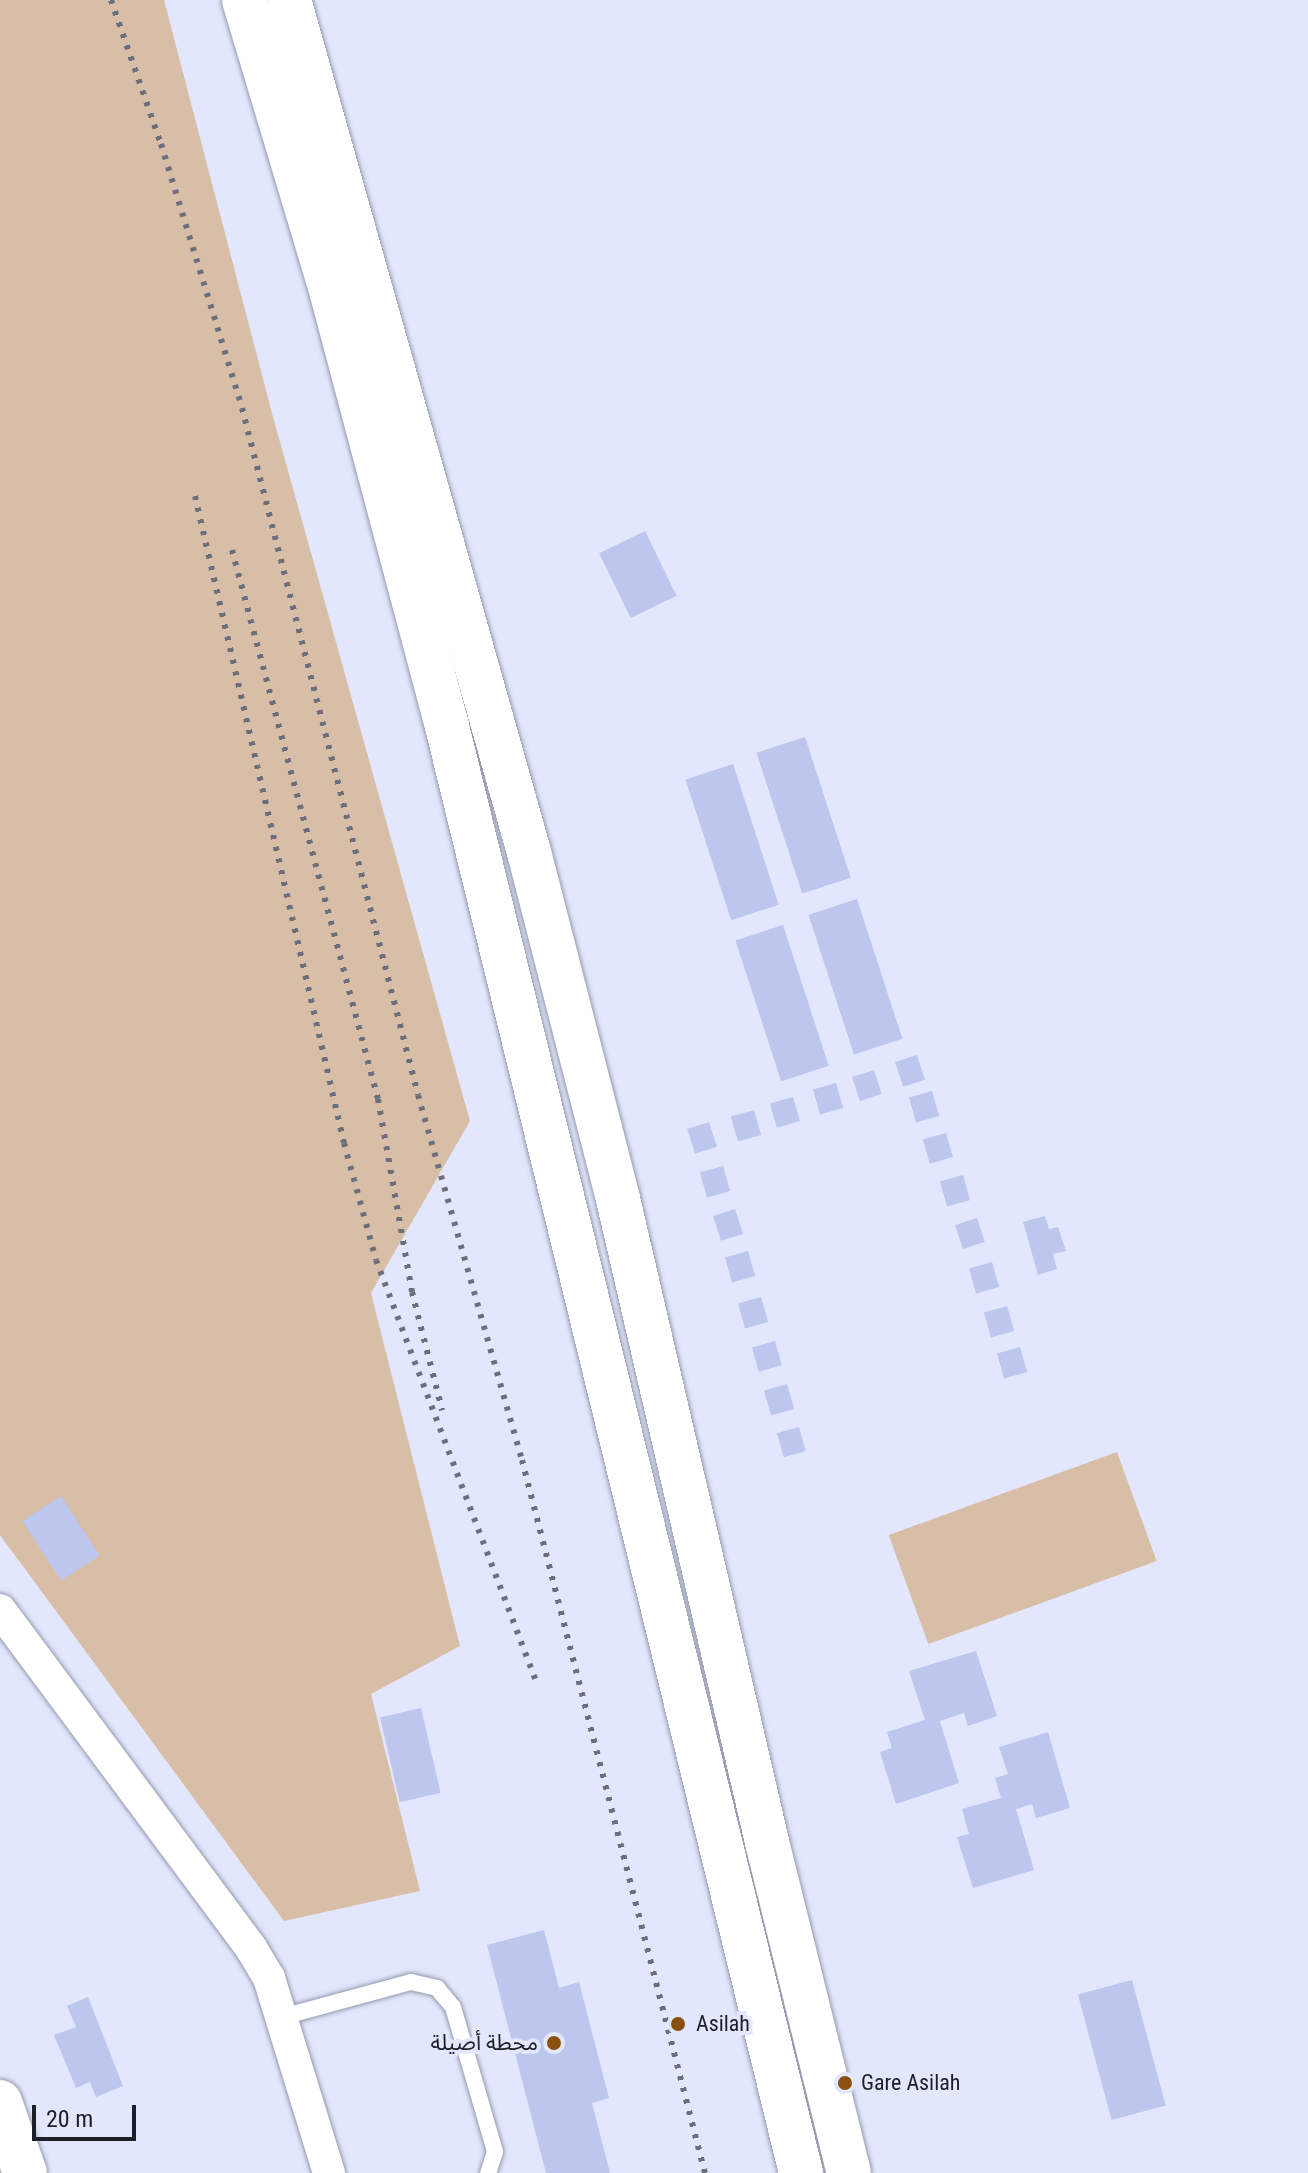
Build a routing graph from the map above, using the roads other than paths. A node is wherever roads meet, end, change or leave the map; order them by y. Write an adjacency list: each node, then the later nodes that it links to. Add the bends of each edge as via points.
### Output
1 (244, 0): 9 (main road, via 332,294 446,722)
2 (289, 0): 10 (main road, via 533,867 618,1199)
3 (0, 1610): 4 (street, via 251,1948 269,1978)
4 (282, 2017): 7 (street); 8 (lane, via 411,1982 437,1988 453,2007 495,2152)
5 (0, 2102): 6 (main road)
6 (25, 2173)
7 (329, 2173)
8 (488, 2173)
9 (801, 2173)
10 (849, 2173)

